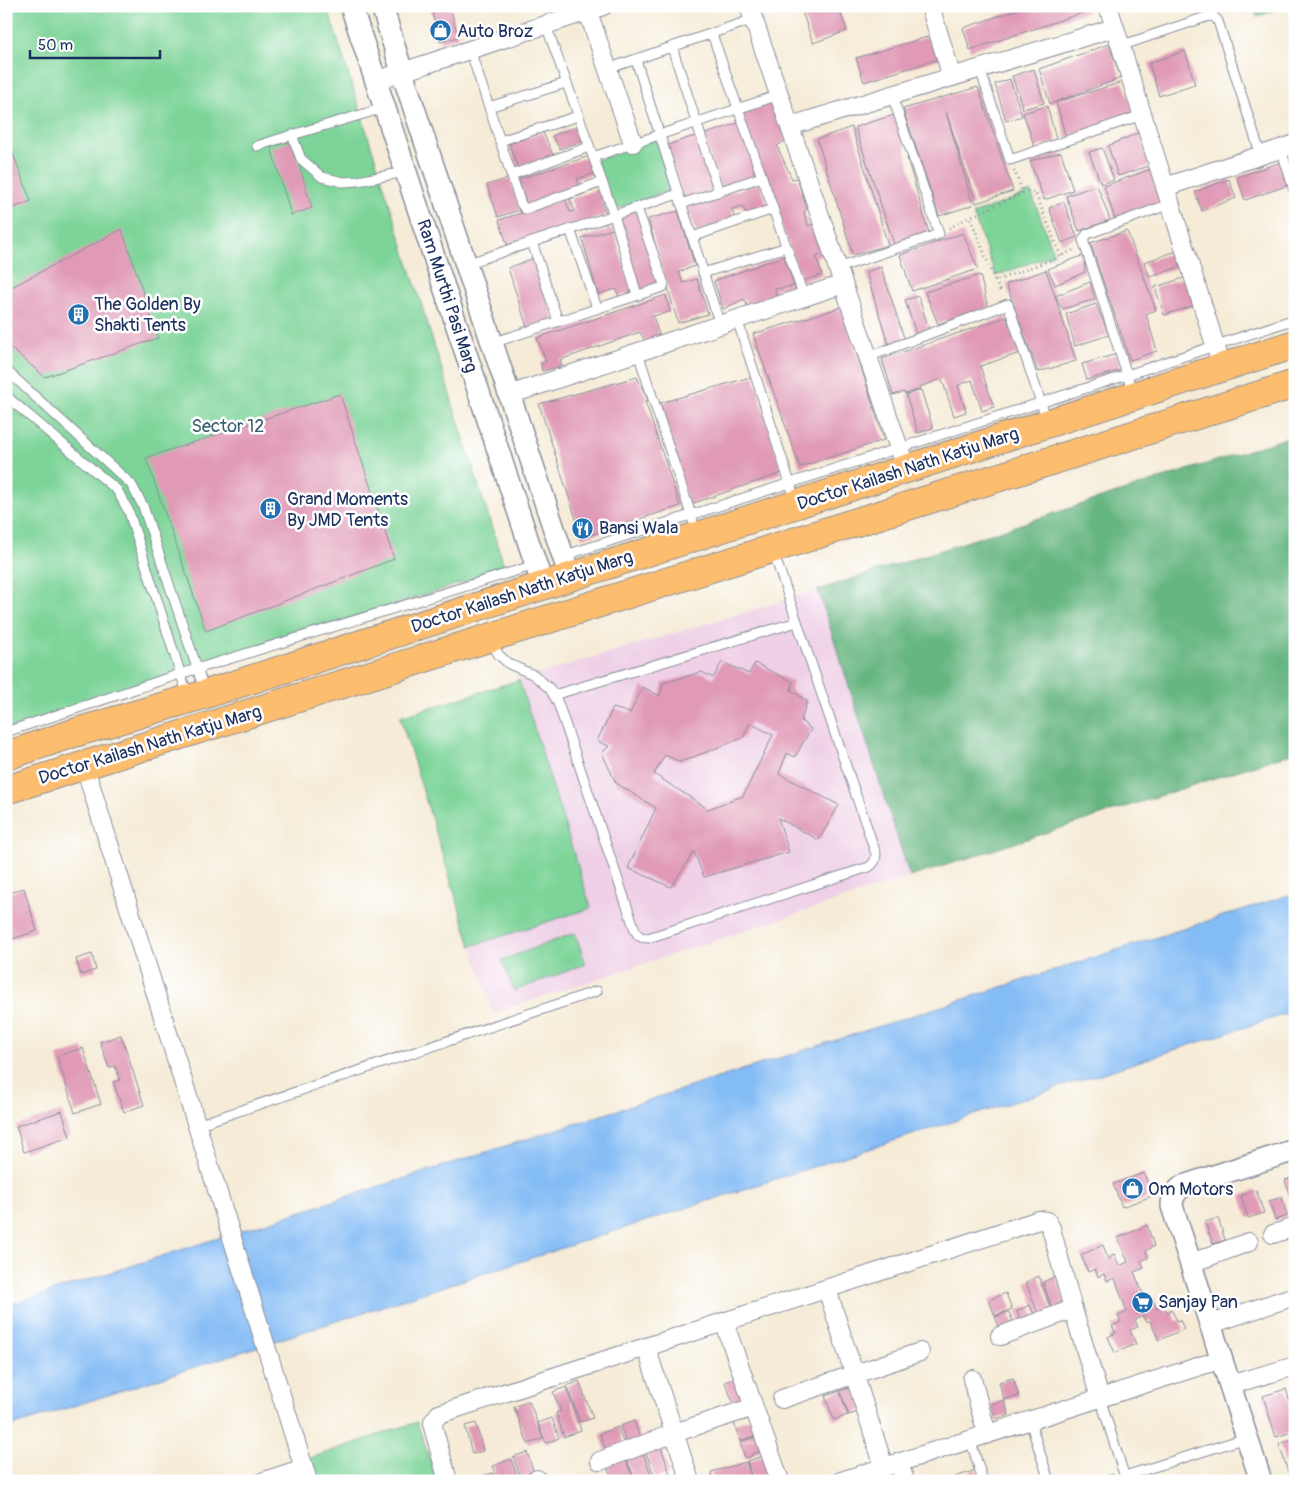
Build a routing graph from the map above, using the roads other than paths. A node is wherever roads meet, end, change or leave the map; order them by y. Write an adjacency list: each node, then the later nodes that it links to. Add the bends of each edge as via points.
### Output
1 (351, 6): 18 (street, Ram Murthi Pasi Marg)
2 (382, 6): 16 (street, Ram Murthi Pasi Marg)
3 (930, 6): 17 (street)
4 (1108, 6): 8 (street)
5 (592, 8): 7 (street); 14 (street)
6 (752, 13): 9 (lane); 20 (street)
7 (546, 25): 12 (street); 19 (lane)
8 (1114, 28): 10 (street); 15 (street)
9 (712, 34): 11 (lane); 24 (lane)
10 (1120, 46): 25 (street); 36 (lane, via 1209,16 1216,18)
11 (672, 47): 13 (lane); 27 (lane)
12 (470, 50): 16 (street); 22 (lane)
13 (636, 60): 14 (lane); 30 (lane)
14 (608, 69): 32 (street)
15 (980, 69): 17 (street); 25 (lane, via 1010,160)
16 (402, 72): 18 (street); 55 (street, Ram Murthi Pasi Marg)
17 (952, 77): 21 (street)
18 (375, 81): 23 (street, Ram Murthi Pasi Marg)
19 (566, 83): 22 (lane); 26 (lane)
20 (779, 95): 24 (lane); 28 (street)
21 (892, 95): 28 (street); 57 (lane, via 939,234)
22 (489, 107): 31 (lane)
23 (384, 108): 29 (lane); 38 (street, Ram Murthi Pasi Marg)
24 (738, 109): 27 (lane); 40 (lane)
25 (1142, 115): 42 (street)
26 (578, 116): 31 (lane); 35 (lane)
27 (697, 122): 30 (lane); 43 (lane)
28 (790, 126): 57 (street)
29 (292, 135): 33 (lane); 38 (lane, via 301,159 322,177 343,182)
30 (659, 135): 32 (lane); 45 (lane)
31 (500, 141): 39 (lane)
32 (633, 143): 37 (lane)
33 (257, 146)
34 (1288, 146): 36 (street); 44 (lane)
35 (589, 147): 37 (lane); 39 (lane)
36 (1260, 156): 42 (street)
37 (593, 157): 41 (lane)
38 (406, 172): 83 (street, Ram Murthi Pasi Marg)
39 (511, 175): 41 (lane, via 525,209)
40 (762, 177): 43 (lane); 49 (lane)
41 (602, 182): 50 (lane)
42 (1165, 187): 47 (street)
43 (719, 192): 46 (lane)
44 (1295, 193)
45 (678, 194): 46 (lane); 48 (lane)
46 (681, 204): 52 (lane)
47 (1170, 204): 68 (street); 72 (lane, via 1087,234 1083,240)
48 (637, 208): 50 (lane); 58 (lane, via 664,284 662,288)
49 (773, 209): 52 (lane); 54 (lane)
50 (614, 215): 51 (lane); 58 (lane)
51 (570, 229): 53 (lane); 60 (lane)
52 (692, 237): 56 (lane)
53 (532, 242): 55 (lane); 63 (lane)
54 (786, 247): 56 (lane); 59 (lane)
55 (466, 264): 65 (street, Ram Murthi Pasi Marg)
56 (703, 273): 64 (lane)
57 (840, 276): 59 (street); 69 (street)
58 (637, 295): 60 (lane)
59 (804, 297): 62 (street)
60 (597, 308): 63 (lane)
61 (1295, 318): 68 (lane)
62 (737, 319): 64 (street); 79 (lane)
63 (558, 321): 65 (lane)
64 (720, 325): 67 (street)
65 (492, 343): 73 (street, Ram Murthi Pasi Marg)
66 (1295, 344): 68 (main road, Doctor Kailash Nath Katju Marg)
67 (638, 352): 73 (street); 80 (lane)
68 (1219, 356): 72 (main road, Doctor Kailash Nath Katju Marg)
69 (868, 357): 75 (lane, via 1008,304); 77 (street)
70 (6, 370): 86 (lane, via 131,484 143,506)
71 (1295, 384): 78 (main road, Doctor Kailash Nath Katju Marg)
72 (1130, 386): 75 (main road, Doctor Kailash Nath Katju Marg)
73 (509, 395): 82 (street, Ram Murthi Pasi Marg)
74 (6, 396): 88 (lane, via 118,490 129,512)
75 (1045, 413): 76 (main road, Doctor Kailash Nath Katju Marg); 77 (lane)
76 (986, 443): 77 (main road, Doctor Kailash Nath Katju Marg); 78 (main road)
77 (902, 458): 79 (main road, Doctor Kailash Nath Katju Marg)
78 (997, 478): 81 (main road, Doctor Kailash Nath Katju Marg)
79 (794, 494): 80 (main road, Doctor Kailash Nath Katju Marg)
80 (695, 526): 82 (main road, Doctor Kailash Nath Katju Marg)
81 (772, 548): 84 (lane); 85 (main road, Doctor Kailash Nath Katju Marg)
82 (566, 566): 83 (main road, Doctor Kailash Nath Katju Marg)
83 (539, 575): 86 (lane); 87 (main road, Doctor Kailash Nath Katju Marg)
84 (797, 622): 90 (lane); 90 (lane, via 876,854 874,864 648,938 642,938 635,930)
85 (488, 638): 90 (lane, via 509,664 534,675); 91 (main road, Doctor Kailash Nath Katju Marg)
86 (198, 668): 88 (lane); 89 (lane)
87 (271, 672): 89 (main road, Doctor Kailash Nath Katju Marg); 91 (main road)
88 (180, 674): 89 (lane); 92 (lane)
89 (198, 696): 93 (main road, Doctor Kailash Nath Katju Marg)
90 (554, 696)
91 (281, 704): 94 (main road, Doctor Kailash Nath Katju Marg)
92 (6, 732)
93 (6, 756)
94 (84, 764): 95 (main road, Doctor Kailash Nath Katju Marg); 97 (street)
95 (6, 790)
96 (597, 991): 97 (lane)
97 (197, 1125): 126 (street)
98 (1295, 1150): 102 (street, via 1183,1186 1174,1195 1172,1206)
99 (1295, 1226): 100 (street)
100 (1273, 1234)
101 (1250, 1242): 102 (street)
102 (1191, 1263): 107 (street)
103 (827, 1289): 105 (street, via 1039,1220 1047,1221 1051,1228); 106 (street); 113 (street)
104 (1295, 1296): 107 (street)
105 (1073, 1309): 108 (street); 116 (street)
106 (724, 1322): 109 (street); 118 (street)
107 (1211, 1324): 111 (street)
108 (1000, 1336)
109 (646, 1347): 120 (street); 129 (street, via 439,1414 433,1426)
110 (920, 1352): 113 (street)
111 (1222, 1359): 115 (street); 116 (street)
112 (1295, 1366): 115 (street)
113 (854, 1374): 117 (street); 125 (street)
114 (972, 1379): 121 (street)
115 (1230, 1385): 122 (street)
116 (1100, 1398): 119 (street); 127 (lane)
117 (782, 1399)
118 (754, 1407): 120 (street); 131 (street)
119 (1030, 1420): 121 (street); 135 (lane)
120 (674, 1433): 124 (street); 130 (street)
121 (987, 1434): 123 (street)
122 (1247, 1438): 127 (lane); 136 (street)
123 (970, 1439): 125 (street); 134 (lane)
124 (600, 1461)
125 (892, 1465): 132 (street); 133 (street)
126 (306, 1474): 128 (street)
127 (1126, 1478)
128 (264, 1481)
129 (448, 1481)
130 (690, 1481)
131 (780, 1481)
132 (841, 1481)
133 (905, 1481)
134 (983, 1481)
135 (1049, 1481)
136 (1261, 1481)

